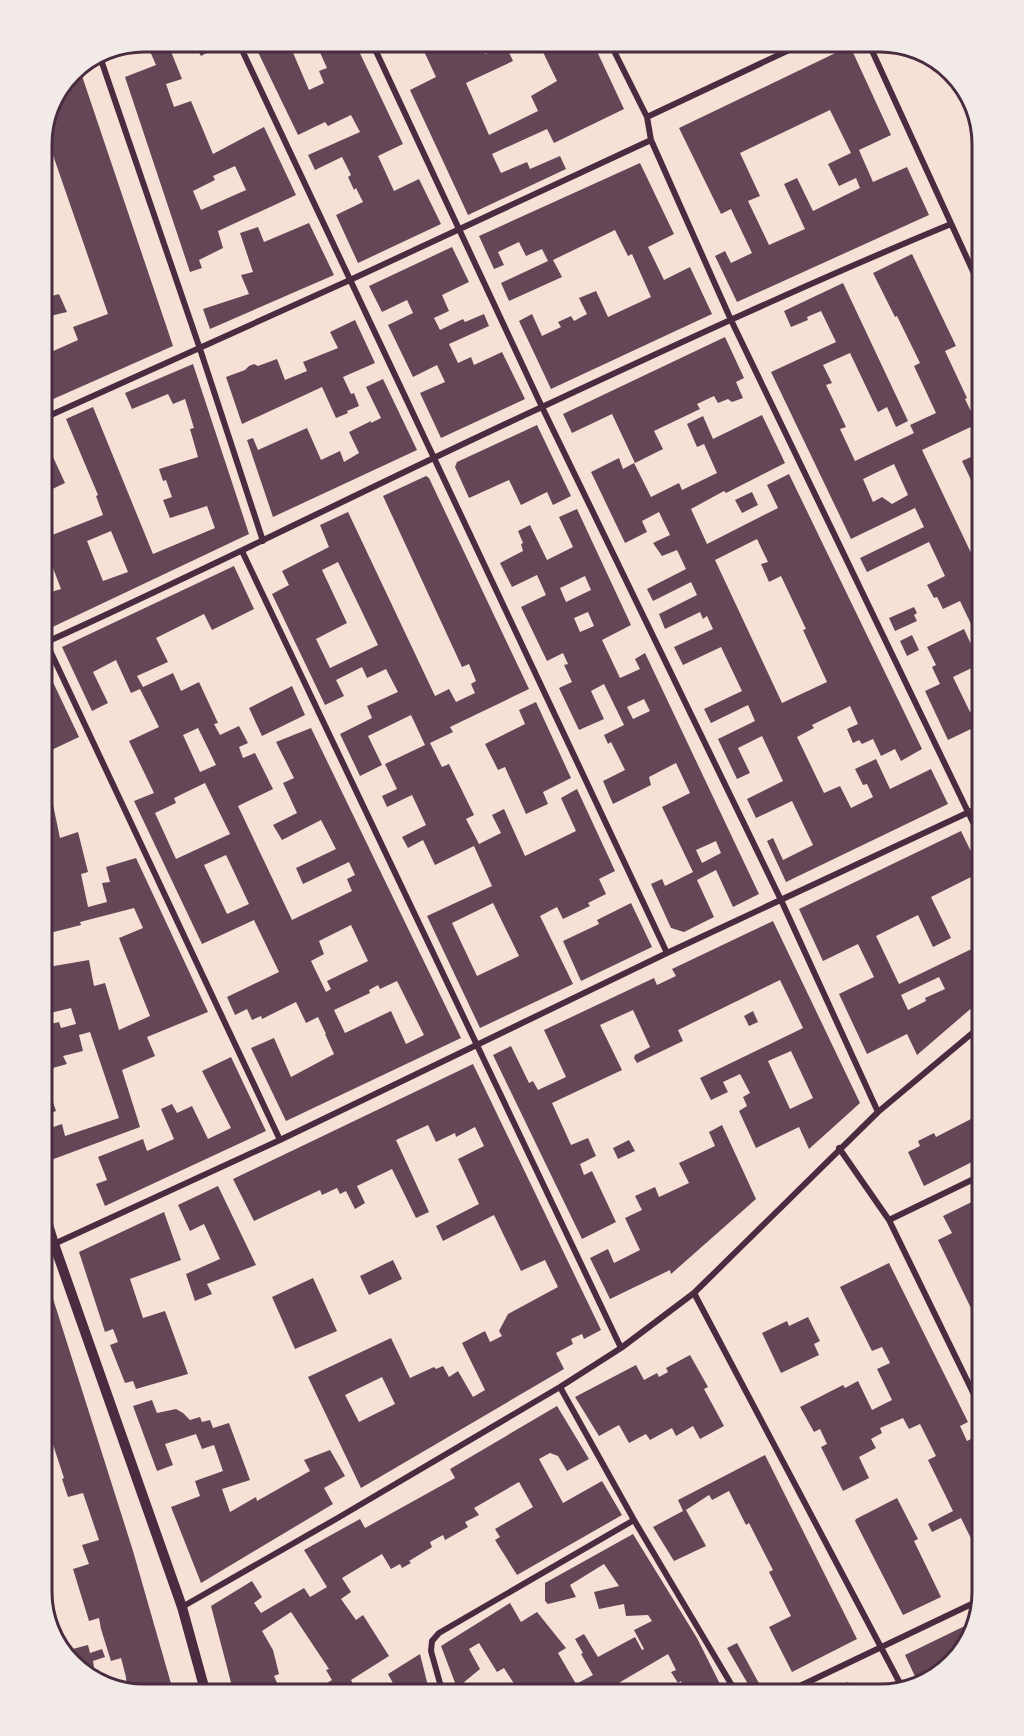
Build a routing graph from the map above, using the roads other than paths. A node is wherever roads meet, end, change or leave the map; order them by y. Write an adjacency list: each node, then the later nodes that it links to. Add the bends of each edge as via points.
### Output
1 (243, 52): 12 (street)
2 (377, 52): 10 (street)
3 (615, 53): 7 (street)
4 (783, 53): 7 (street)
5 (873, 53): 9 (street)
6 (102, 63): 14 (street)
7 (646, 117): 8 (street)
8 (651, 140): 10 (street); 13 (street)
9 (951, 224): 11 (street); 13 (street)
10 (460, 229): 12 (street); 15 (street)
11 (972, 269)
12 (350, 280): 14 (street); 17 (street)
13 (731, 320): 15 (street); 23 (street)
14 (200, 349): 16 (street); 18 (street)
15 (542, 407): 17 (street); 25 (street)
16 (53, 414)
17 (434, 459): 18 (street); 26 (street)
18 (262, 542): 19 (street)
19 (242, 551): 20 (street); 28 (street)
20 (53, 639)
21 (53, 661): 30 (street)
22 (972, 811): 23 (street)
23 (969, 813): 24 (street); 25 (street)
24 (972, 819)
25 (781, 900): 26 (street); 29 (street)
26 (667, 953): 28 (street)
27 (972, 1033): 29 (street)
28 (477, 1045): 30 (street); 37 (street)
29 (878, 1112): 31 (street)
30 (280, 1140): 35 (street)
31 (839, 1148): 33 (street); 36 (street)
32 (972, 1179): 33 (street)
33 (889, 1220): 39 (street)
34 (52, 1238): 35 (street)
35 (54, 1244): 42 (street)
36 (694, 1293): 37 (street); 43 (street)
37 (621, 1347): 38 (street)
38 (561, 1387): 40 (street); 42 (street)
39 (972, 1390)
40 (634, 1520): 46 (street, via 439,1633 432,1641 431,1651); 47 (street)
41 (971, 1604): 43 (street)
42 (182, 1607): 45 (street)
43 (882, 1647): 44 (street); 48 (street)
44 (899, 1681)
45 (203, 1683)
46 (440, 1683)
47 (731, 1684)
48 (804, 1684)

